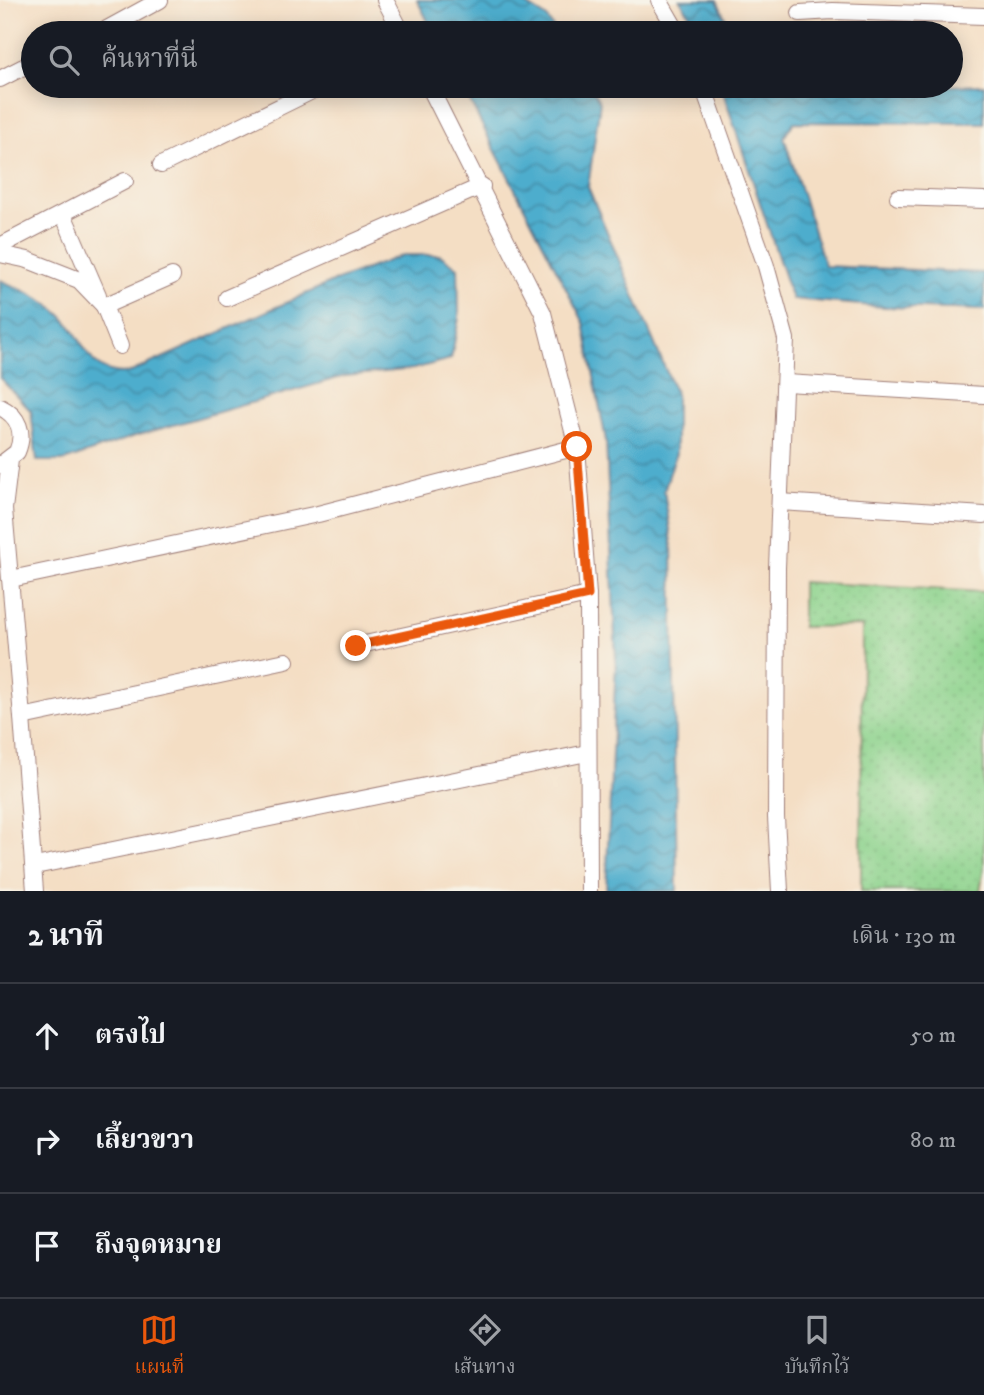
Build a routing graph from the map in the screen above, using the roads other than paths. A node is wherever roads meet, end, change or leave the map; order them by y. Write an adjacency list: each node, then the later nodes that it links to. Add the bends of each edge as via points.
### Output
1 (160, 0): 6 (street)
2 (385, 0): 7 (street)
3 (659, 0): 8 (street)
4 (800, 13): 5 (street, via 833,10)
5 (984, 16)
6 (122, 21)
7 (396, 21)
8 (671, 21)
9 (21, 68): 10 (street)
10 (0, 79)
11 (298, 98): 14 (street)
12 (435, 98): 16 (street)
13 (707, 98): 26 (street, via 777,301 786,340)
14 (161, 165)
15 (125, 181): 19 (street)
16 (482, 186): 23 (street); 29 (street, via 543,313)
17 (898, 197): 18 (street)
18 (984, 200)
19 (63, 214): 20 (street); 24 (street)
20 (0, 246)
21 (0, 254): 24 (street, via 79,280)
22 (172, 276): 24 (street)
23 (227, 298)
24 (104, 306): 25 (street)
25 (120, 346)
26 (786, 383): 27 (street); 31 (street)
27 (984, 395)
28 (0, 407): 30 (street, via 16,419 21,432 21,442)
29 (577, 447): 34 (street, via 318,514); 35 (street)
30 (5, 463): 32 (street)
31 (780, 502): 33 (street); 43 (street, via 776,817)
32 (2, 505): 34 (street)
33 (984, 515)
34 (11, 579): 38 (street)
35 (588, 595): 36 (street); 39 (street)
36 (356, 646)
37 (286, 661): 38 (street)
38 (22, 717): 40 (street)
39 (587, 753): 40 (street); 42 (street)
40 (35, 866): 41 (street)
41 (35, 891)
42 (589, 891)
43 (780, 891)

